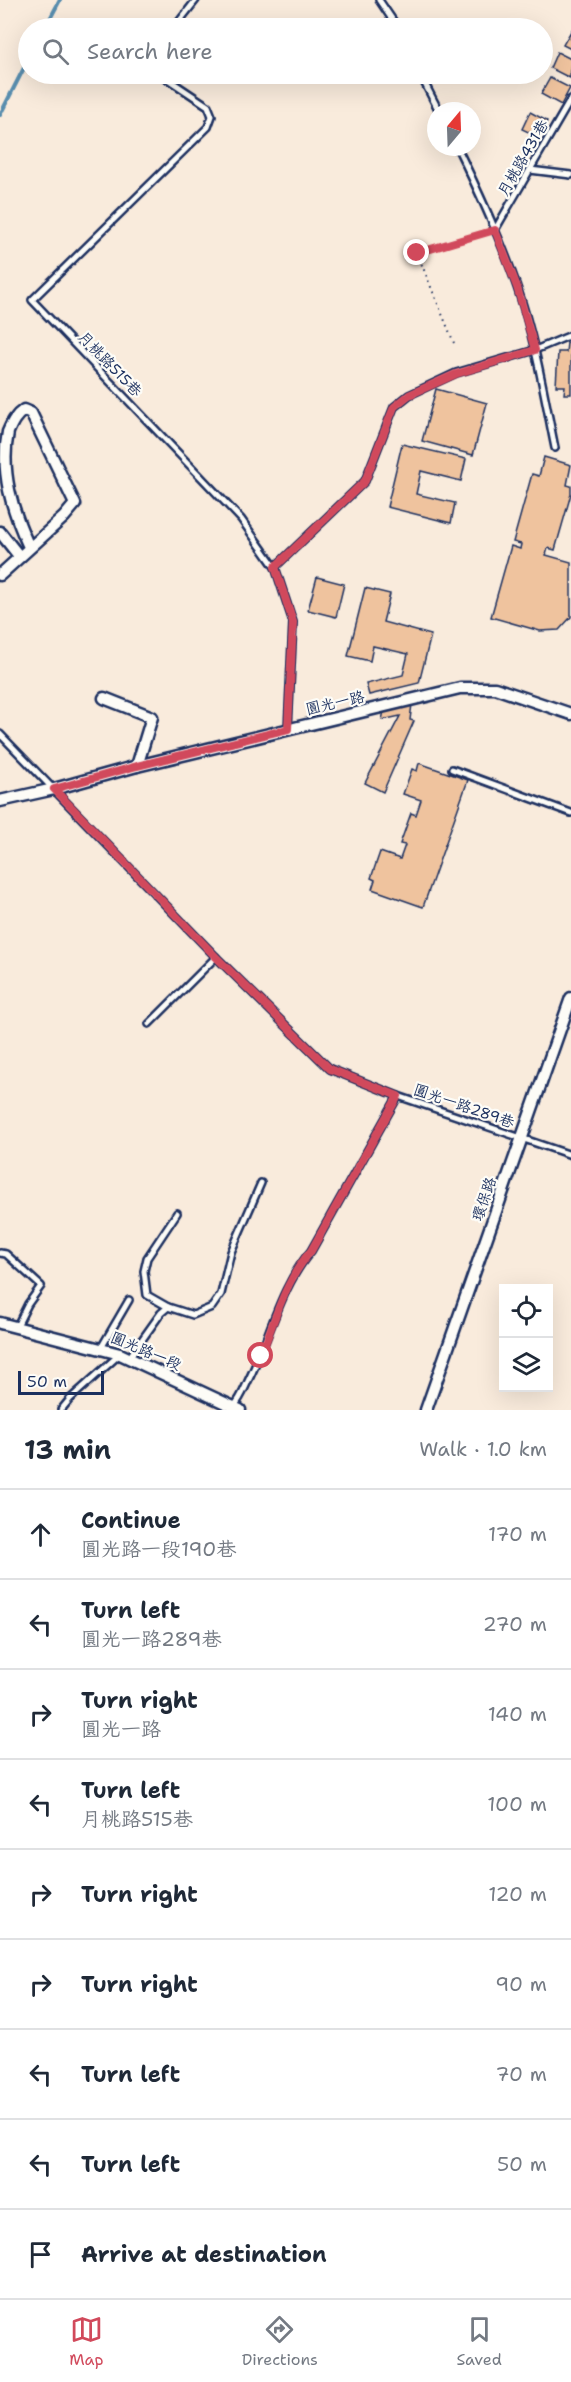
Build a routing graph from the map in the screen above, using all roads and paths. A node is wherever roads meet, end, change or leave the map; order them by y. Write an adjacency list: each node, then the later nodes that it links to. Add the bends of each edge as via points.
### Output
1 (196, 0): 3 (lane)
2 (379, 0): 4 (lane)
3 (182, 18)
4 (391, 18)
5 (175, 84): 20 (lane, 月桃路515巷, via 208,106 212,116 208,126 32,300 241,519)
6 (425, 84): 8 (lane)
7 (571, 99): 10 (lane, 月桃路431巷)
8 (434, 102)
9 (461, 156): 12 (lane)
10 (530, 170): 11 (lane); 12 (lane, 月桃路431巷)
11 (571, 175)
12 (495, 230): 14 (path, via 417,253); 15 (lane)
13 (571, 335): 15 (lane)
14 (454, 343)
15 (535, 350): 16 (lane); 20 (lane, via 456,374 409,395 394,407 365,481)
16 (555, 448)
17 (0, 532): 19 (street)
18 (28, 548): 18 (street, via 75,504 31,413 24,410 13,420 1,463 9,502); 19 (street)
19 (19, 556): 21 (street)
20 (275, 567): 24 (lane, 月桃路515巷, via 293,622)
21 (0, 575)
22 (104, 698): 26 (street, via 152,717)
23 (571, 714): 24 (street, 圓光一路, via 495,688 460,688)
24 (288, 729): 26 (street, 圓光一路)
25 (0, 734): 28 (lane, 圓光一路289巷)
26 (137, 766): 28 (street, 圓光一路)
27 (452, 769): 30 (lane)
28 (54, 789): 29 (street, 圓光一路); 31 (lane, 圓光一路289巷)
29 (0, 801)
30 (571, 813)
31 (216, 957): 33 (lane); 34 (lane, 圓光一路289巷, via 330,1069)
32 (571, 998): 35 (street, 環保路)
33 (149, 1024)
34 (398, 1096): 35 (lane, 圓光一路289巷); 46 (lane, via 302,1262)
35 (521, 1138): 36 (lane, 圓光一路289巷); 48 (street, 環保路)
36 (571, 1155)
37 (261, 1183): 41 (lane, via 231,1252 221,1294 212,1307 193,1315)
38 (177, 1213): 41 (lane, via 147,1258 144,1271 147,1295)
39 (0, 1253): 43 (lane, via 41,1286)
40 (129, 1300): 44 (lane)
41 (168, 1307): 45 (lane)
42 (0, 1323): 43 (street, 圓光路一段)
43 (16, 1327): 44 (street, 圓光路一段)
44 (101, 1348): 45 (street, 圓光路一段)
45 (125, 1356): 46 (street, 圓光路一段); 47 (lane)
46 (235, 1409)
47 (61, 1410)
48 (426, 1410)

